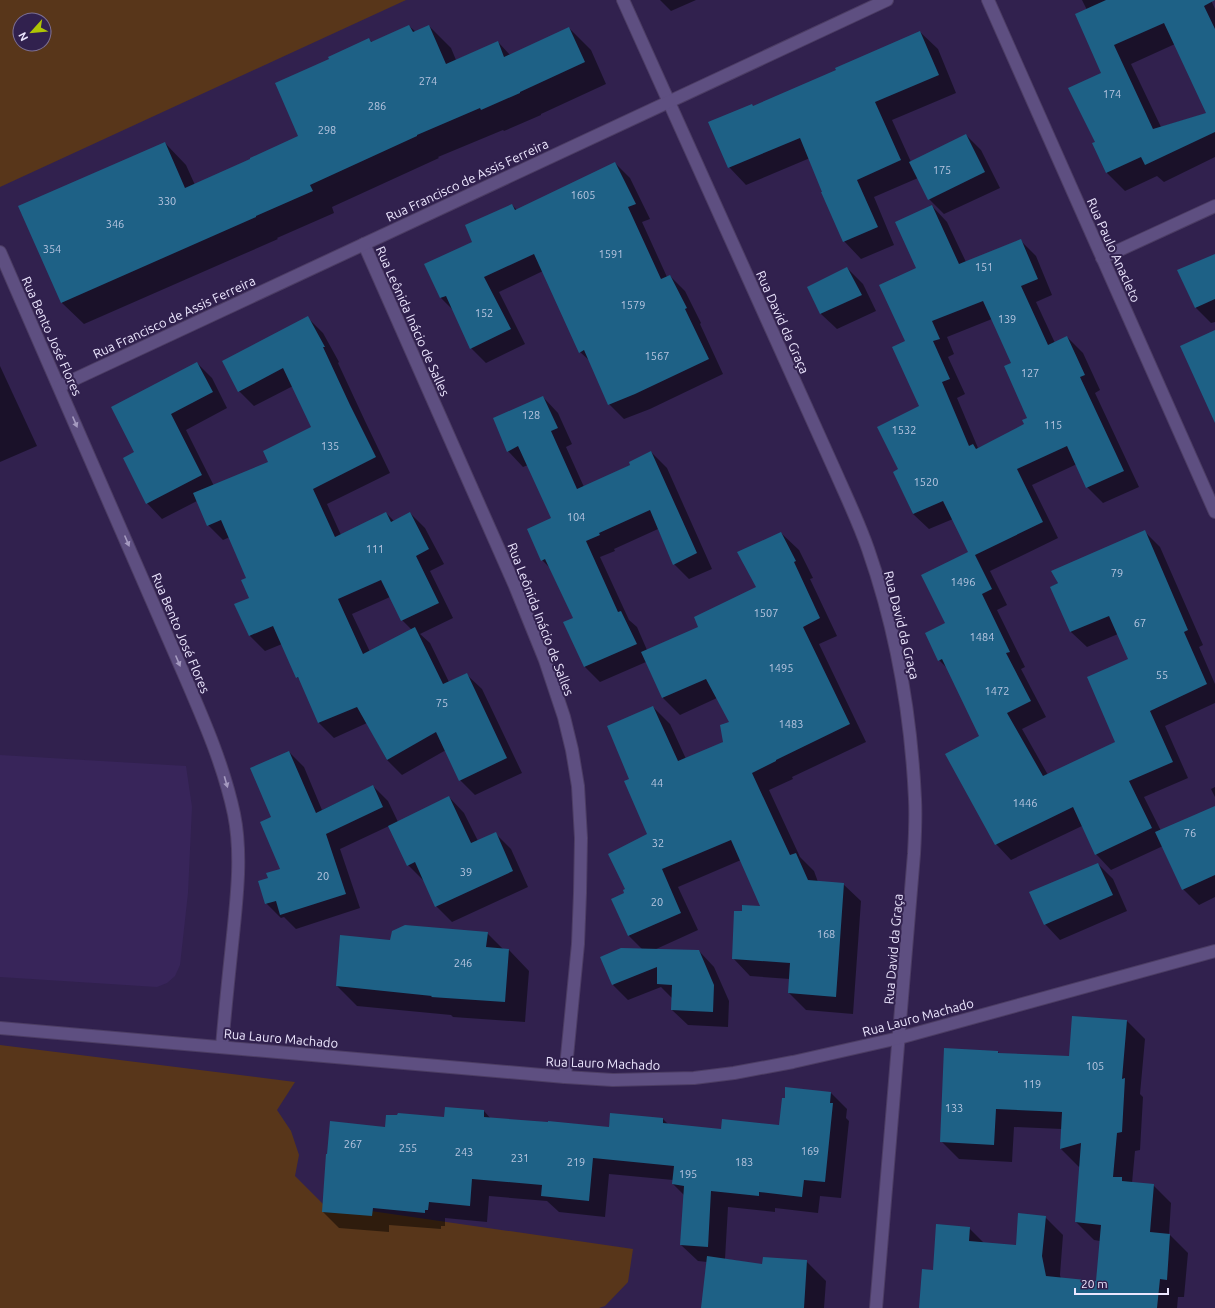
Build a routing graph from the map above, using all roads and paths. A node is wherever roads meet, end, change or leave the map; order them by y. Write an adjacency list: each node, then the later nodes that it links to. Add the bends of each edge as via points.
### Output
1 (622, 0): 4 (street, Rua David da Graça)
2 (887, 0): 4 (street, Rua Francisco de Assis Ferreira)
3 (988, 0): 8 (street, Rua Paulo Anacleto)
4 (668, 101): 6 (street, Rua Francisco de Assis Ferreira); 13 (street, Rua David da Graça, via 836,473 868,548 888,614 901,674 915,800 914,854)
5 (1215, 206): 8 (street)
6 (364, 244): 9 (street, Rua Francisco de Assis Ferreira); 15 (street, Rua Leônida Inácio de Salles, via 515,586 545,660 572,750 578,786 581,838 580,893 578,944)
7 (0, 252): 9 (street, Rua Bento José Flores)
8 (1102, 258): 10 (street, Rua Paulo Anacleto)
9 (60, 386): 14 (street, Rua Bento José Flores, one-way to 14, via 206,726 226,780 234,815 237,873)
10 (1215, 512)
11 (1215, 951): 13 (street, Rua Lauro Machado)
12 (0, 1028): 14 (street, Rua Lauro Machado)
13 (899, 1038): 15 (street, Rua Lauro Machado, via 793,1062 694,1078 613,1080); 16 (street, Rua David da Graça)
14 (222, 1047): 15 (street, Rua Lauro Machado)
15 (565, 1077)
16 (876, 1308)

